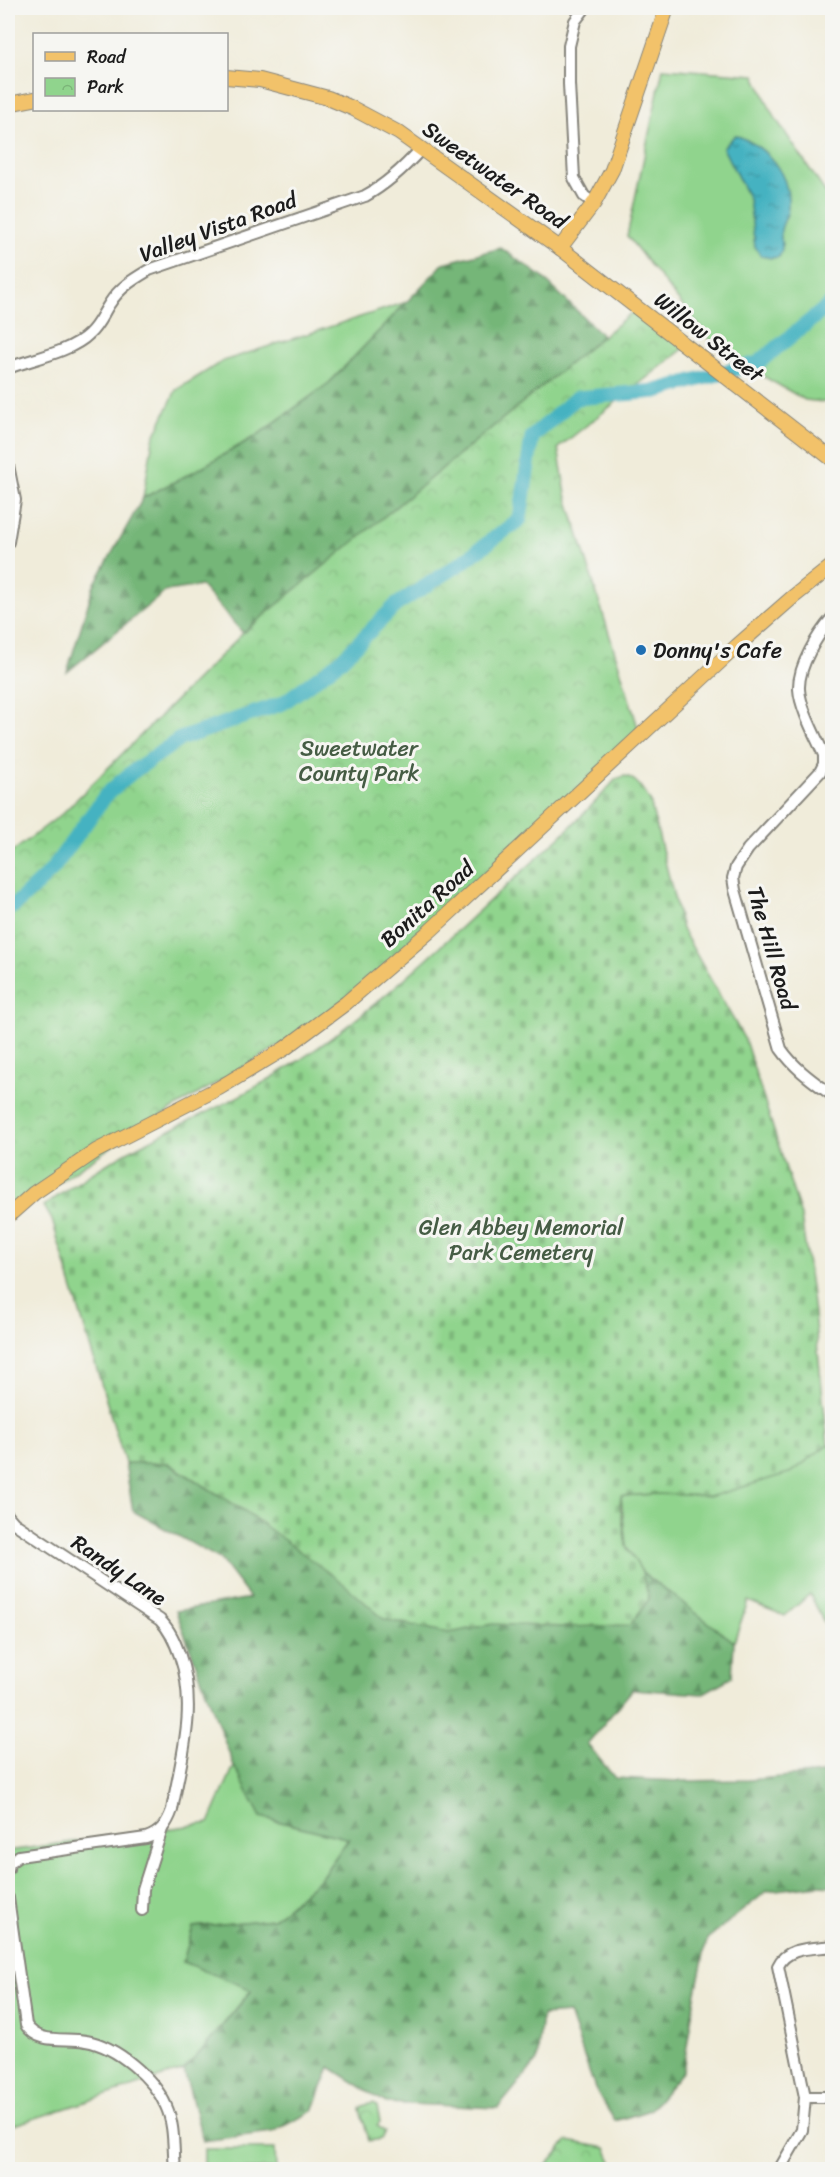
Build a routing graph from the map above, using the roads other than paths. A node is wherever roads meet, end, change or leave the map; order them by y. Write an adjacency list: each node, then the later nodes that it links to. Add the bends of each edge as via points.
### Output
1 (585, 8): 7 (street, via 575,21 569,46 569,84 574,178 584,196)
2 (667, 8): 7 (main road, Sweetwater Road, via 620,150)
3 (228, 77): 6 (main road, Sweetwater Road, via 260,80 328,98 389,128)
4 (33, 99): 5 (main road)
5 (8, 104)
6 (421, 149): 8 (main road, Sweetwater Road); 9 (street, Valley Vista Road, via 382,187 365,196 149,270 126,284 89,334 71,346)
7 (594, 203): 8 (main road, Sweetwater Road)
8 (560, 248): 10 (main road, Willow Street)
9 (8, 368)
10 (832, 459)
11 (8, 465): 12 (street, via 15,500)
12 (8, 542)
13 (832, 566): 16 (main road, Bonita Road, via 737,646 430,931 346,1003 284,1049 219,1088 96,1151 34,1193)
14 (832, 618): 15 (street, The Hill Road, via 812,648 800,677 799,691 824,764 748,849 733,878 781,1049 796,1068)
15 (832, 1095)
16 (8, 1216)
17 (8, 1516): 18 (street, Randy Lane, via 160,1620 174,1640 189,1695 189,1717 172,1810)
18 (162, 1829): 19 (street, via 146,1838 20,1856 9,1863); 21 (street, Randy Lane, via 143,1889)
19 (8, 1869)
20 (8, 1898): 25 (street, via 26,2025 44,2038 99,2044 122,2056 148,2079 166,2105)
21 (142, 1910)
22 (832, 1946): 23 (street, via 791,1952 778,1966)
23 (805, 2097): 24 (street); 26 (street, via 802,2130)
24 (832, 2097)
25 (174, 2169)
26 (779, 2169)

